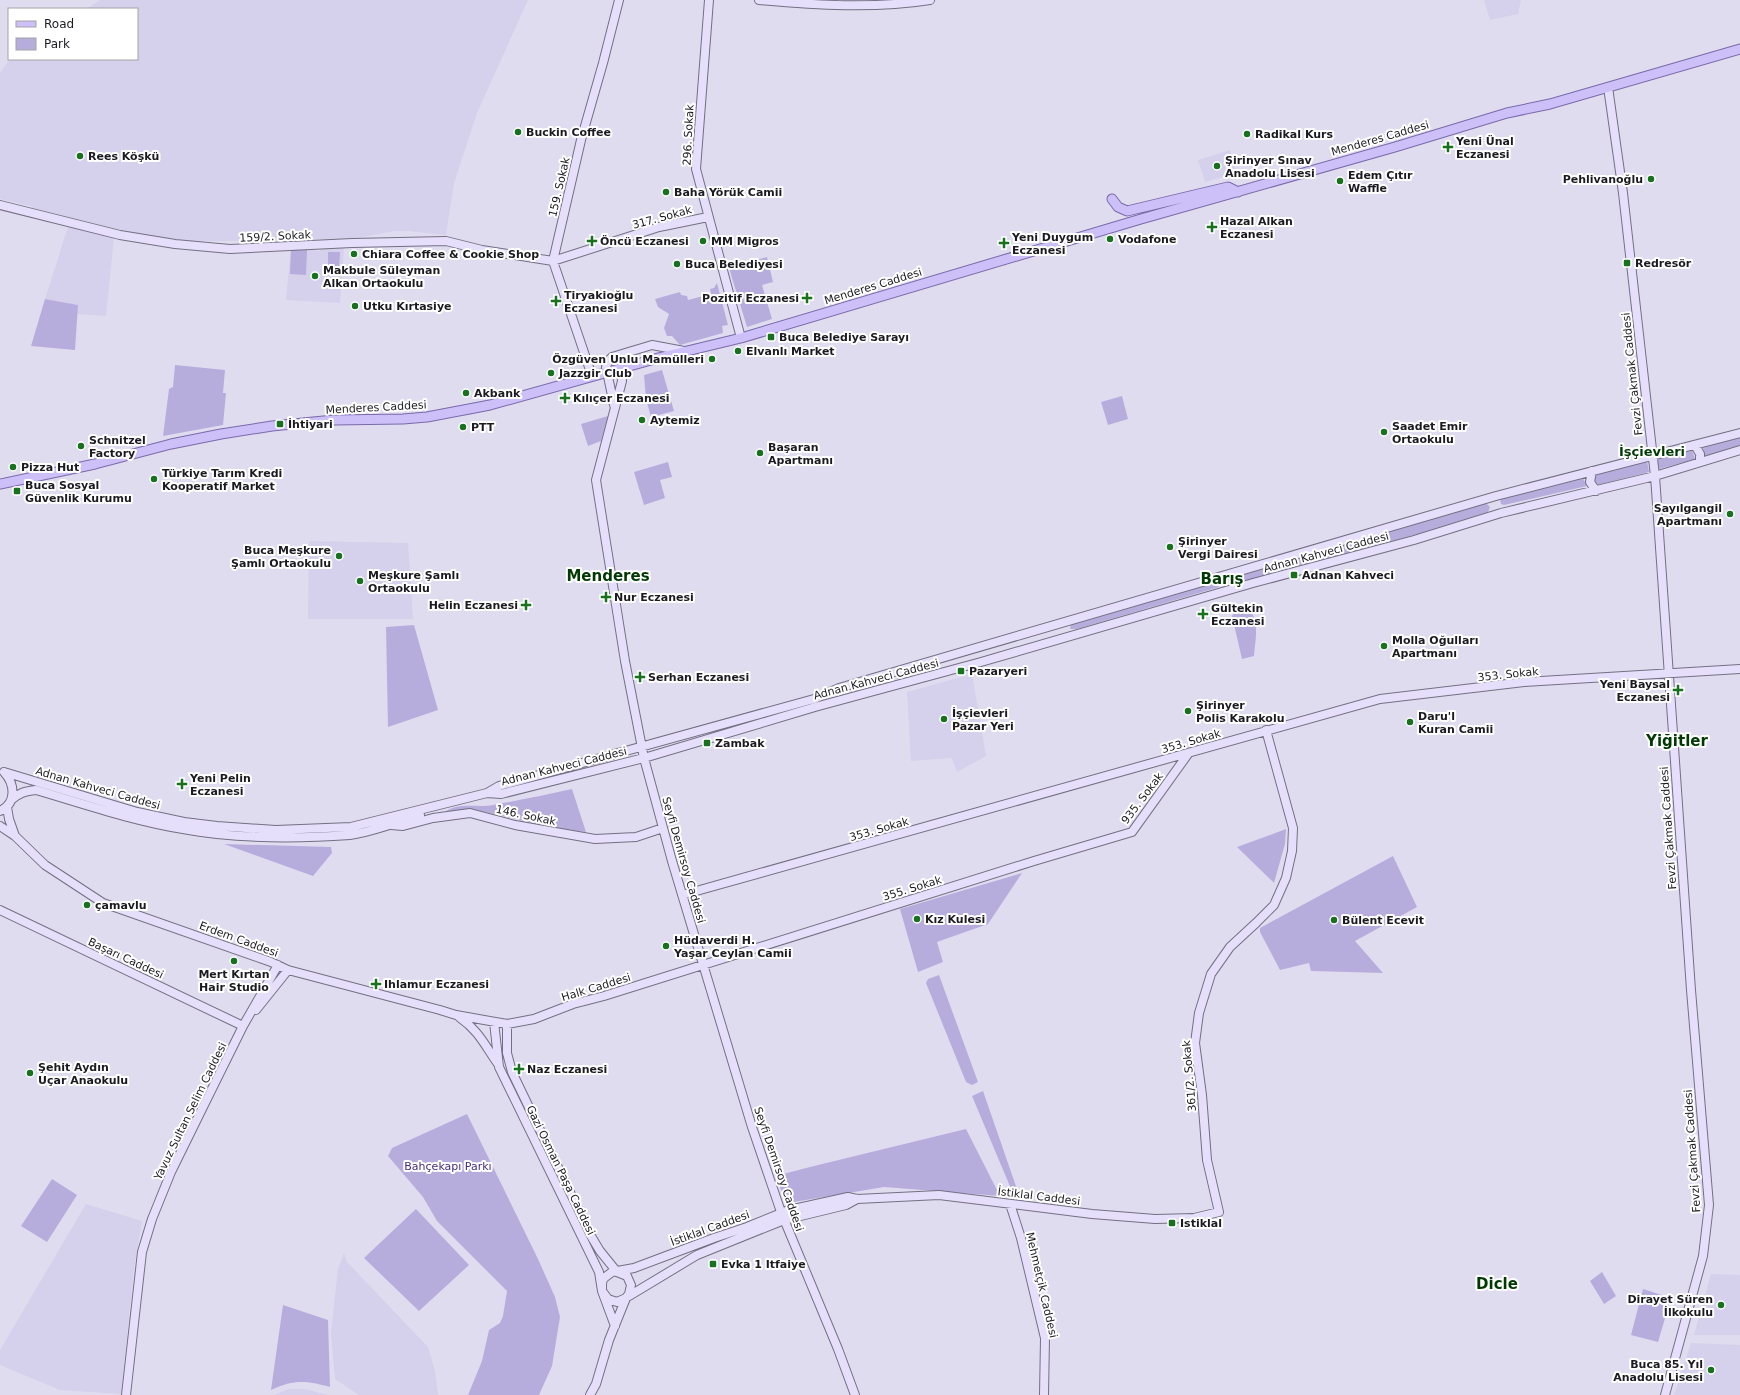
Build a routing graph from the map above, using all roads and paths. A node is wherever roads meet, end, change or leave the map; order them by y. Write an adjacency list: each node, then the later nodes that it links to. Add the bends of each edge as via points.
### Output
1 (619, 0): 11 (main road, 159. Sokak, via 581,140)
2 (708, 0): 10 (main road, 296. Sokak, via 696,169)
3 (759, 0): 4 (main road, via 851,5)
4 (930, 0)
5 (1740, 50): 6 (main road, Menderes Caddesi)
6 (1608, 88): 7 (main road, Menderes Caddesi, via 1507,113); 21 (main road, Fevzi Çakmak Caddesi, via 1622,186)
7 (1238, 192): 8 (main road, via 1228,187 1127,211 1118,207); 12 (main road, Menderes Caddesi, via 1141,218)
8 (1112, 199)
9 (0, 205): 11 (main road, 159/2. Sokak, via 120,235 183,245 230,249 446,241 482,250)
10 (708, 217): 11 (main road, 317. Sokak, via 659,228); 12 (main road, 296. Sokak)
11 (553, 261): 16 (main road)
12 (741, 338): 13 (main road, Menderes Caddesi)
13 (684, 351): 14 (main road, Menderes Caddesi); 15 (main road, via 652,345 612,357 606,366)
14 (621, 368): 15 (main road, Menderes Caddesi); 17 (main road, Seyfi Demirsoy Caddesi, via 622,381)
15 (608, 372): 16 (main road, Menderes Caddesi); 17 (main road, Seyfi Demirsoy Caddesi)
16 (592, 376): 25 (main road, Menderes Caddesi, via 490,405 444,414 403,419 334,420 272,426 171,444 95,464)
17 (615, 408): 30 (main road, Seyfi Demirsoy Caddesi, via 596,480 625,661)
18 (1740, 433): 19 (main road, Adnan Kahveci Caddesi)
19 (1695, 445): 21 (main road, Adnan Kahveci Caddesi); 22 (main road, via 1700,454)
20 (1740, 450): 22 (main road, Adnan Kahveci Caddesi)
21 (1652, 455): 23 (main road, Adnan Kahveci Caddesi); 24 (main road, Fevzi Çakmak Caddesi)
22 (1700, 462): 24 (main road, Adnan Kahveci Caddesi)
23 (1592, 471): 26 (main road, via 1590,482); 30 (main road, Adnan Kahveci Caddesi, via 1230,573 839,688 814,699)
24 (1655, 476): 26 (main road, Adnan Kahveci Caddesi); 28 (main road, Fevzi Çakmak Caddesi)
25 (0, 484)
26 (1596, 491): 32 (main road, Adnan Kahveci Caddesi, via 1501,513 1414,540 815,707)
27 (1740, 669): 28 (main road, 353. Sokak)
28 (1668, 673): 29 (main road, 353. Sokak, via 1524,682 1380,699); 63 (main road, Fevzi Çakmak Caddesi, via 1709,1205 1703,1256)
29 (1266, 730): 31 (main road, 353. Sokak); 53 (main road, 361/2. Sokak, via 1293,828 1292,851 1286,878 1274,904 1230,947 1212,974 1199,1014 1195,1043 1207,1160)
30 (642, 748): 32 (main road, Seyfi Demirsoy Caddesi); 34 (main road, Adnan Kahveci Caddesi, via 499,786)
31 (1188, 754): 40 (main road, 935. Sokak, via 1132,832); 42 (main road, 353. Sokak)
32 (644, 758): 34 (main road, Adnan Kahveci Caddesi, via 500,794); 39 (main road, Seyfi Demirsoy Caddesi)
33 (2, 771): 35 (main road, via 12,785 13,793); 36 (main road, Adnan Kahveci Caddesi, via 138,812 217,826 276,830 351,827)
34 (487, 793): 36 (main road)
35 (6, 806): 37 (main road, Adnan Kahveci Caddesi, via 18,794 36,790 136,820 216,834 276,837 351,835); 41 (main road)
36 (427, 809): 37 (main road, Adnan Kahveci Caddesi, via 422,814)
37 (385, 825): 39 (main road, 146. Sokak, via 404,826 433,818 470,813 515,825 595,838 636,837)
38 (0, 826): 41 (main road, Erdem Caddesi)
39 (663, 828): 42 (main road, Seyfi Demirsoy Caddesi)
40 (1127, 834): 44 (main road, 355. Sokak)
41 (15, 836): 45 (main road, Erdem Caddesi, via 45,865 103,903)
42 (682, 895): 44 (main road, Seyfi Demirsoy Caddesi)
43 (0, 910): 50 (main road, Başarı Caddesi)
44 (703, 964): 49 (main road, Halk Caddesi, via 573,1004 534,1019); 54 (main road, Seyfi Demirsoy Caddesi, via 752,1127)
45 (278, 965): 46 (main road, Erdem Caddesi); 50 (main road, Yavuz Sultan Selim Caddesi)
46 (288, 970): 47 (main road, Erdem Caddesi); 50 (main road, Yavuz Sultan Selim Caddesi)
47 (456, 1015): 48 (main road, Erdem Caddesi); 51 (main road, via 472,1026)
48 (494, 1022): 49 (main road, Halk Caddesi); 51 (main road, Gazi Osman Paşa Caddesi)
49 (507, 1024): 55 (main road, Gazi Osman Paşa Caddesi, via 507,1053 512,1072 590,1236)
50 (243, 1026): 59 (main road, Yavuz Sultan Selim Caddesi, via 171,1172 152,1219 142,1252)
51 (499, 1067): 56 (main road, Gazi Osman Paşa Caddesi, via 599,1272)
52 (1010, 1204): 53 (main road, İstiklal Caddesi, via 1155,1219 1194,1218); 54 (main road, İstiklal Caddesi, via 939,1195 856,1199 846,1205); 62 (main road, Mehmetçik Caddesi, via 1021,1238 1045,1338)
53 (1219, 1212)
54 (783, 1216): 55 (main road, İstiklal Caddesi); 57 (main road, İstiklal Caddesi, via 697,1255); 61 (main road, Seyfi Demirsoy Caddesi)
55 (617, 1272): 56 (main road, via 612,1272 604,1278); 57 (main road, via 627,1276 631,1284 631,1290)
56 (602, 1291): 57 (main road, via 612,1301 622,1301); 58 (main road, Gazi Osman Paşa Caddesi)
57 (626, 1298): 58 (main road)
58 (615, 1326): 60 (main road)
59 (126, 1395)
60 (590, 1395)
61 (855, 1395)
62 (1044, 1395)
63 (1665, 1395)

